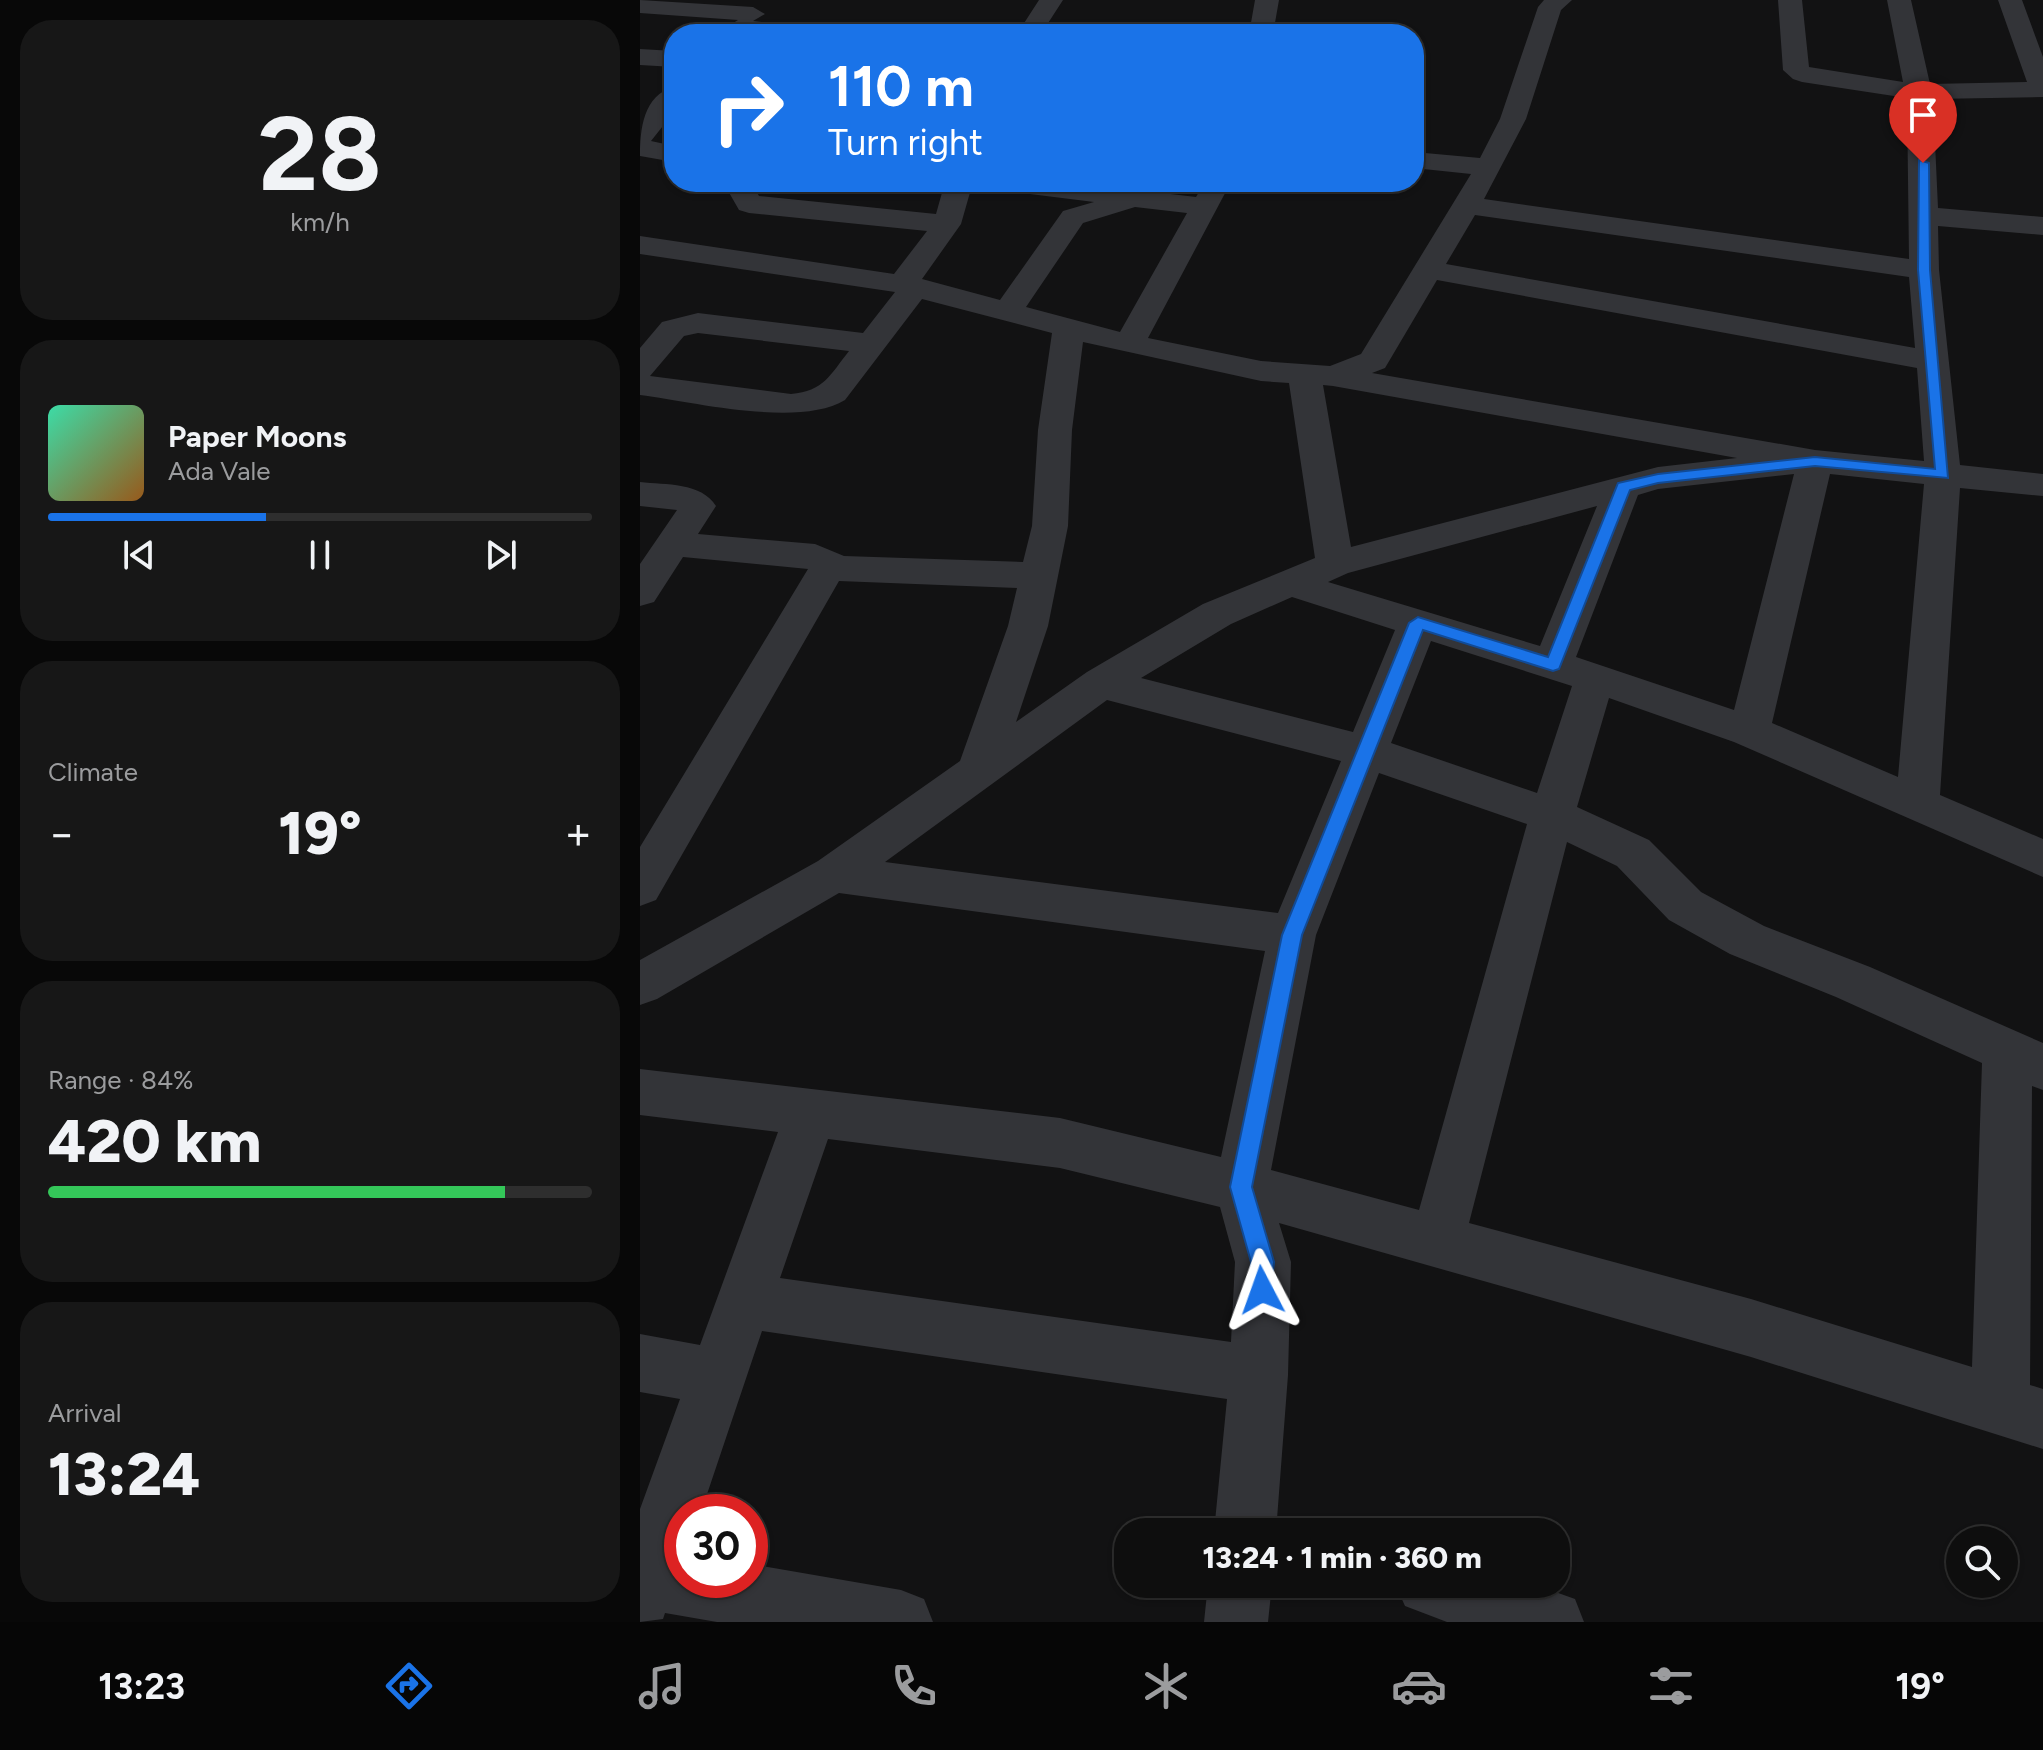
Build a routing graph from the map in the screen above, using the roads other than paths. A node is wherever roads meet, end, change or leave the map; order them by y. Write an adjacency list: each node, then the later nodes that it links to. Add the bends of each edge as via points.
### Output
1 (1051, 0): 10 (street)
2 (1267, 0): 11 (street)
3 (1790, 0): 15 (street, via 1796,70)
4 (1899, 0): 15 (street)
5 (2010, 0): 14 (street)
6 (1551, 2): 21 (street, via 1513,119)
7 (640, 6): 8 (street)
8 (748, 19): 9 (street)
9 (768, 24)
10 (1035, 24)
11 (1263, 24)
12 (640, 57): 13 (street)
13 (664, 58)
14 (2042, 89): 15 (street)
15 (1918, 92): 29 (street)
16 (664, 107): 17 (street)
17 (640, 137)
18 (640, 146): 19 (street)
19 (664, 153)
20 (1424, 161): 21 (street)
21 (1489, 167): 28 (street)
22 (742, 192): 31 (street, via 749,204)
23 (959, 192): 31 (street)
24 (1038, 192): 30 (street)
25 (1079, 192): 27 (street)
26 (1212, 195): 27 (street); 40 (street)
27 (1138, 199): 30 (street)
28 (1466, 205): 34 (street); 35 (street)
29 (1924, 216): 32 (street); 35 (street)
30 (1073, 217): 37 (street)
31 (946, 224): 36 (street)
32 (2043, 226)
33 (640, 245): 36 (street)
34 (1426, 269): 41 (street); 43 (street, via 1373,361)
35 (1924, 270): 41 (street)
36 (909, 285): 37 (street); 39 (street)
37 (1007, 312): 38 (street)
38 (1068, 330): 40 (street); 53 (street, via 1050,526)
39 (871, 344): 42 (street, via 687,324 673,329); 44 (street, via 833,393 818,402 791,404)
40 (1129, 344): 43 (street, via 1261,371)
41 (1932, 361): 46 (street)
42 (640, 369)
43 (1319, 376): 45 (street); 50 (street)
44 (640, 385)
45 (1815, 461): 46 (street); 48 (street, via 1658,478); 58 (street)
46 (1943, 475): 47 (street); 61 (street)
47 (2043, 485)
48 (1623, 487): 50 (street); 56 (street)
49 (640, 494): 51 (street, via 684,498 698,506)
50 (1335, 564): 54 (street)
51 (654, 568): 52 (street, via 815,557 828,561)
52 (828, 568): 53 (street); 65 (street)
53 (1039, 576): 60 (street, via 1028,626)
54 (1289, 583): 55 (street); 57 (street, via 1217,614)
55 (1418, 623): 56 (street); 59 (street)
56 (1574, 672): 58 (street); 62 (street)
57 (1101, 683): 59 (street); 60 (street)
58 (1749, 731): 61 (street)
59 (1367, 752): 62 (street); 66 (street)
60 (979, 768): 64 (street)
61 (1917, 804): 63 (street)
62 (1552, 815): 68 (street, via 1633,853 1685,906 1747,940); 72 (street)
63 (2043, 859)
64 (834, 874): 66 (street); 67 (street)
65 (640, 887)
66 (1292, 935): 71 (street)
67 (640, 984)
68 (2025, 1060): 77 (street)
69 (640, 1092): 70 (street)
70 (810, 1115): 71 (street, via 1060,1143); 73 (street)
71 (1241, 1187): 72 (street); 75 (street, via 1263,1262)
72 (1437, 1243): 77 (street, via 1751,1328)
73 (747, 1301): 75 (street); 76 (street)
74 (640, 1363): 76 (street)
75 (1259, 1375): 78 (street)
76 (717, 1377): 79 (street)
77 (2021, 1413)
78 (1248, 1518)
79 (644, 1587): 82 (street)
80 (1239, 1598): 83 (street)
81 (1473, 1598): 84 (street)
82 (901, 1622)
83 (1236, 1622)
84 (1552, 1622)

